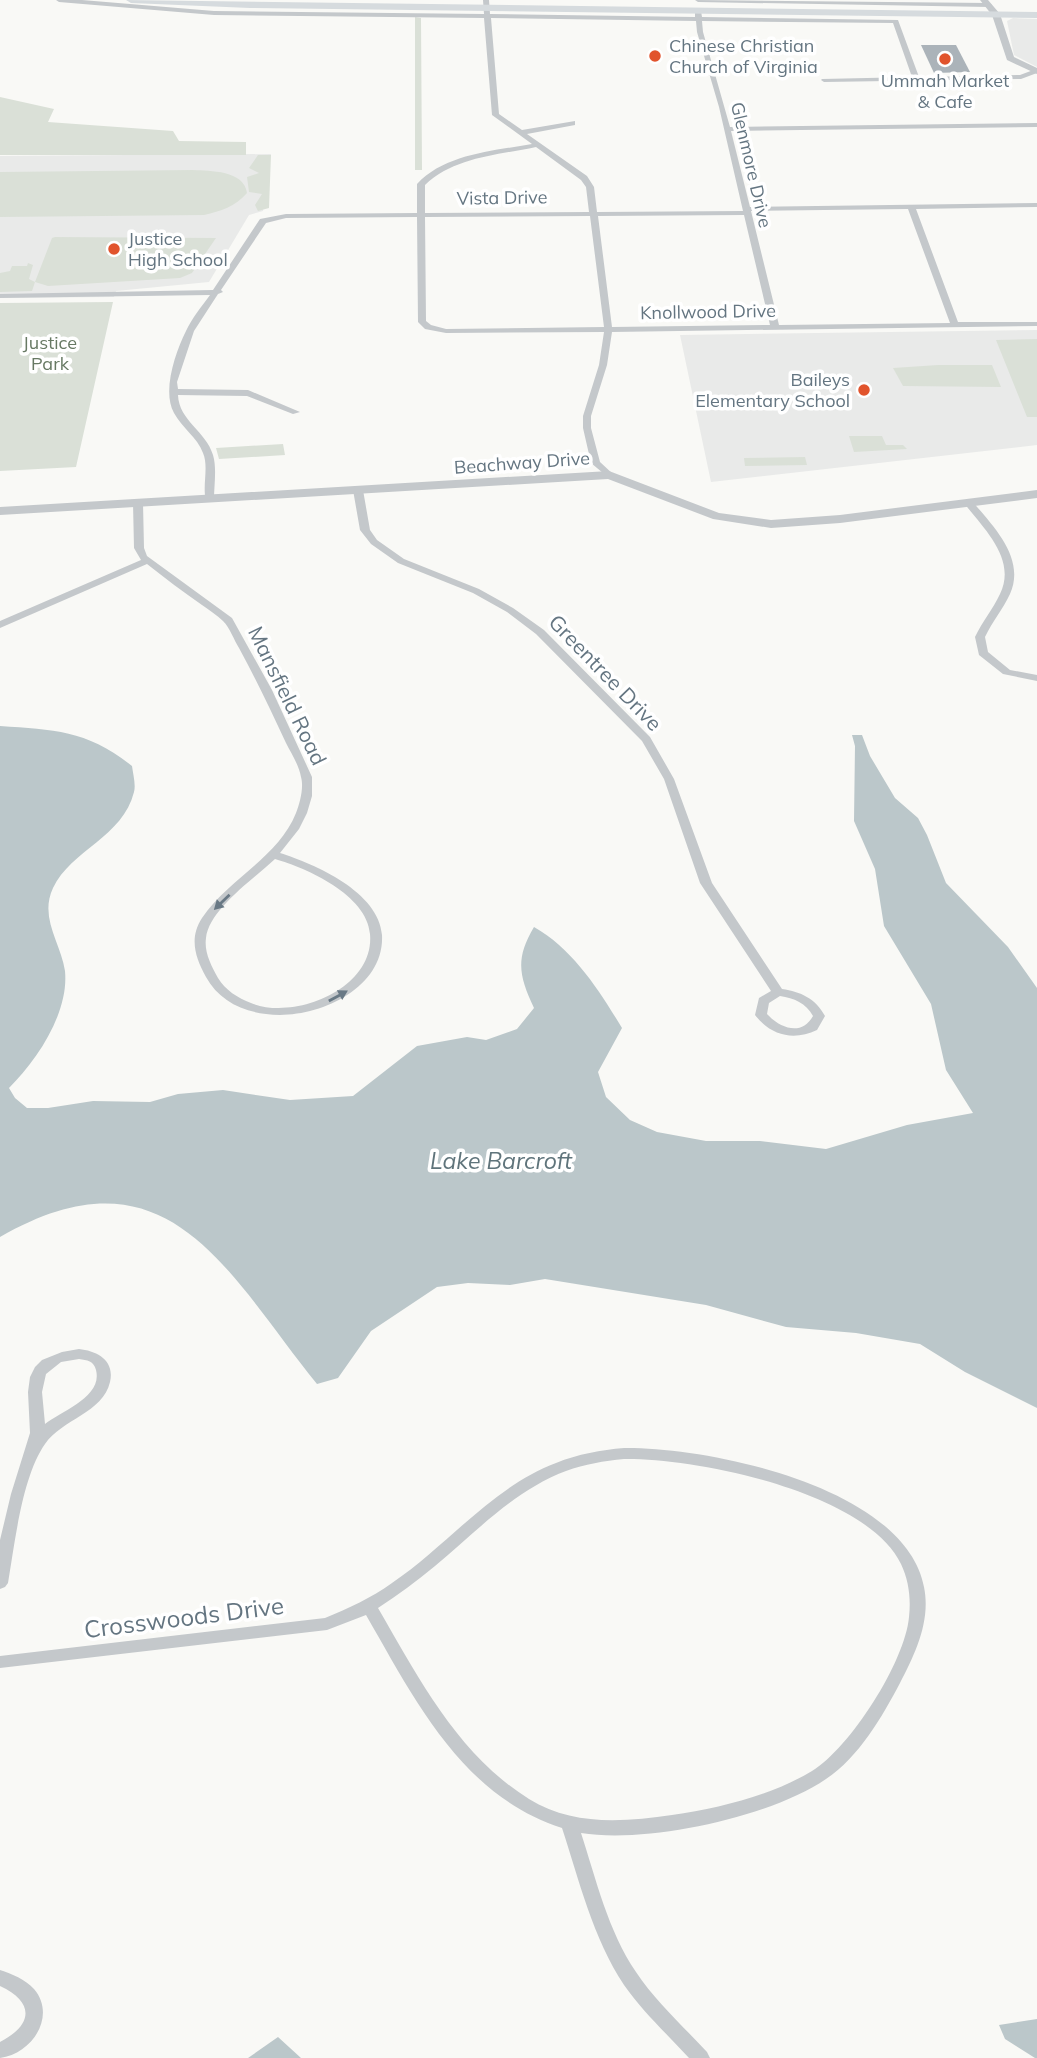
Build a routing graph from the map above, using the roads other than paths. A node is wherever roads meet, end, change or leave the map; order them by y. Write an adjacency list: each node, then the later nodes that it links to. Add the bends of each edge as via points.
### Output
1 (59, 0): 4 (street, via 191,13)
2 (131, 0): 4 (main road)
3 (990, 7): 5 (street); 5 (main road); 6 (main road); 7 (street, via 1007,54)
4 (487, 8): 5 (main road); 13 (street, via 494,109)
5 (698, 10): 9 (street, via 896,20); 12 (street, Glenmore Drive)
6 (1037, 13)
7 (1036, 71): 9 (street, via 1021,77)
8 (824, 80): 9 (street)
9 (917, 80)
10 (572, 123): 13 (street)
11 (1037, 125): 12 (street)
12 (727, 129): 17 (street, Glenmore Drive)
13 (520, 133): 14 (street)
14 (537, 145): 18 (street, via 589,184); 19 (street, via 476,158 429,175 421,184)
15 (1037, 205): 16 (street, Vista Drive)
16 (911, 207): 17 (street, Vista Drive); 23 (street)
17 (746, 211): 18 (street, Vista Drive); 24 (street, Glenmore Drive)
18 (593, 212): 19 (street, Vista Drive); 25 (street)
19 (421, 215): 20 (street, Vista Drive, via 286,216 261,223); 25 (street, Knollwood Drive, via 422,322 433,329)
20 (219, 292): 21 (street); 26 (street, via 190,331)
21 (0, 296)
22 (1037, 324): 23 (street, Knollwood Drive)
23 (955, 325): 24 (street, Knollwood Drive)
24 (775, 327): 25 (street, Knollwood Drive)
25 (608, 329): 28 (street, via 587,428 596,463)
26 (172, 392): 27 (street, via 248,393); 31 (street, via 179,415 205,446)
27 (296, 412)
28 (610, 475): 29 (street, Beachway Drive); 33 (street, Beachway Drive, via 698,510 754,523 805,523)
29 (358, 490): 31 (street, Beachway Drive); 39 (street, Greentree Drive, via 365,530 374,542 401,561 510,610 540,632 646,739 668,779 706,883)
30 (1037, 494): 33 (street, Beachway Drive)
31 (209, 499): 32 (street, Beachway Drive)
32 (138, 503): 34 (street, Beachway Drive); 35 (street, via 139,548)
33 (969, 503): 37 (street, via 1003,550 1010,571 1007,590 980,636 983,653 1007,672)
34 (0, 511)
35 (146, 561): 36 (street); 38 (street, Mansfield Road, via 228,620 302,760 309,792 303,811 291,835)
36 (0, 625)
37 (1037, 678)
38 (271, 854): 38 (street, Mansfield Road, one-way to 38, via 214,910 202,929 199,947 208,972 236,1003 253,1010 300,1010 352,988 369,968 377,944 373,920 343,887 295,860)
39 (778, 992): 39 (street, via 764,1001 761,1015 766,1021 790,1033 813,1027 818,1016 813,1006 794,994)
40 (27, 1462): 40 (street, via 40,1415 35,1383 40,1371 51,1360 68,1354 94,1357 104,1370 99,1392 52,1426); 41 (street)
41 (0, 1584)
42 (370, 1608): 43 (street, Crosswoods Drive, via 327,1624); 44 (street, via 440,1723 468,1758 519,1801); 44 (street, via 531,1479 603,1455 673,1454 737,1467 835,1501 888,1536 903,1553 919,1597 915,1638 906,1663 860,1736 818,1776 757,1803 628,1828)
43 (0, 1662)
44 (569, 1823): 47 (street, via 622,1966)
45 (0, 1978): 46 (street, via 26,1992 36,2009 31,2032)
46 (0, 2051)
47 (701, 2058)

